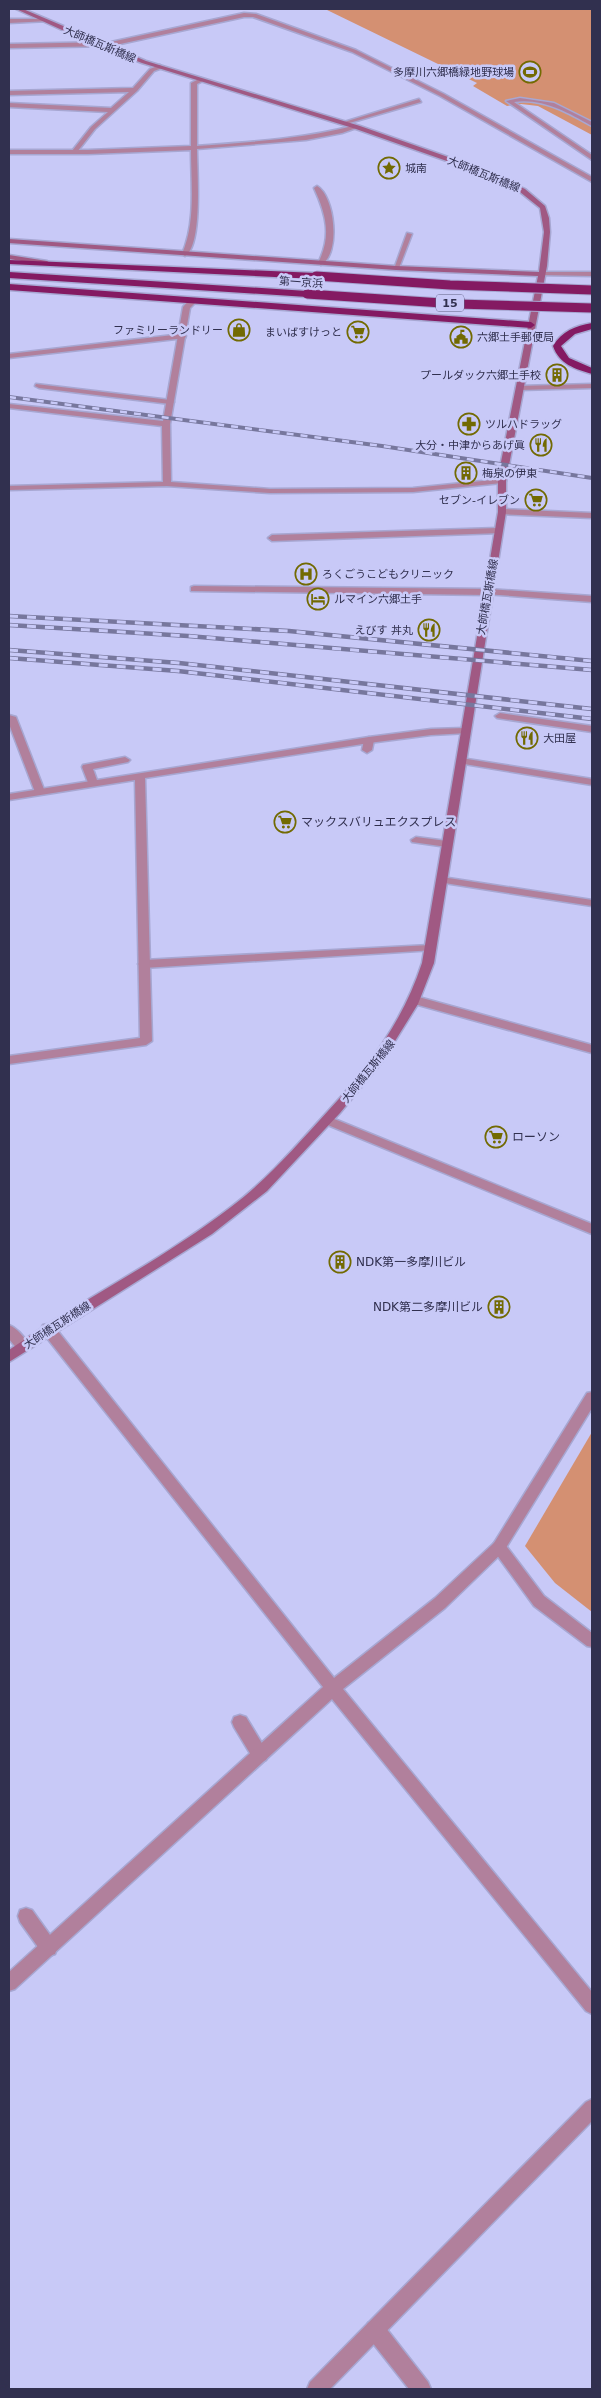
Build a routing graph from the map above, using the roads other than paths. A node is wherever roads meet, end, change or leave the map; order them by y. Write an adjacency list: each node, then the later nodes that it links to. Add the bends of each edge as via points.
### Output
1 (19, 9): 3 (street, 大師橋瓦斯橋線)
2 (9, 21): 3 (street)
3 (46, 21): 4 (street, 大師橋瓦斯橋線)
4 (98, 45): 5 (street); 6 (street, 大師橋瓦斯橋線); 20 (street, via 254,15 354,50 442,95)
5 (9, 46)
6 (160, 68): 7 (street, 大師橋瓦斯橋線); 8 (street, via 152,70)
7 (201, 80): 13 (street, 大師橋瓦斯橋線); 16 (street, via 194,82)
8 (135, 90): 9 (street); 12 (street)
9 (9, 93)
10 (419, 100): 13 (street)
11 (9, 105): 12 (street)
12 (112, 110): 17 (street)
13 (344, 123): 15 (street, 大師橋瓦斯橋線)
14 (592, 124): 19 (street, via 550,103 530,98 509,101)
15 (356, 127): 16 (street, via 300,138); 30 (street, 大師橋瓦斯橋線, via 484,173 530,194 543,207 545,215)
16 (194, 148): 17 (street, via 113,154); 24 (street, via 194,222)
17 (75, 151): 18 (street)
18 (9, 152)
19 (592, 158)
20 (592, 180)
21 (317, 188): 28 (street, via 333,227 329,252)
22 (409, 234): 29 (street)
23 (9, 241): 24 (street)
24 (185, 254): 28 (street)
25 (9, 256): 27 (street)
26 (9, 262): 27 (highway, 第一京浜 / 15)
27 (47, 263): 34 (highway, 第一京浜 / 15, bridge)
28 (321, 263): 29 (street)
29 (396, 268): 30 (street)
30 (542, 274): 31 (street); 37 (street, 大師橋瓦斯橋線)
31 (592, 274)
32 (9, 275): 36 (highway, 第一京浜 / 15, bridge, via 457,304)
33 (9, 287): 35 (highway)
34 (592, 290)
35 (194, 300): 37 (highway); 39 (street, via 187,307)
36 (592, 308)
37 (531, 324): 44 (street, 大師橋瓦斯橋線)
38 (592, 326): 41 (highway, via 560,339 557,346 564,358)
39 (182, 336): 40 (street); 45 (street)
40 (9, 356)
41 (592, 371)
42 (39, 386): 45 (street)
43 (592, 386): 44 (street)
44 (520, 388): 48 (street, 大師橋瓦斯橋線)
45 (170, 402): 47 (street)
46 (9, 406): 47 (street)
47 (166, 424): 49 (street)
48 (502, 481): 49 (street, via 413,490 270,491); 51 (street, 大師橋瓦斯橋線)
49 (167, 484): 50 (street)
50 (9, 488)
51 (502, 512): 52 (street); 53 (street, 大師橋瓦斯橋線)
52 (592, 516)
53 (498, 532): 54 (street); 56 (street, 大師橋瓦斯橋線)
54 (272, 538)
55 (194, 590): 56 (street)
56 (488, 592): 57 (street); 61 (street, 大師橋瓦斯橋線)
57 (592, 599)
58 (500, 716): 60 (street)
59 (11, 717): 67 (street)
60 (592, 729)
61 (465, 731): 63 (street, 大師橋瓦斯橋線); 64 (street, via 431,732 368,745)
62 (125, 760): 66 (street, via 87,767)
63 (461, 761): 65 (street); 70 (street, 大師橋瓦斯橋線)
64 (140, 776): 66 (street); 74 (street)
65 (592, 782)
66 (93, 783): 67 (street)
67 (40, 792): 68 (street)
68 (9, 797)
69 (416, 840): 70 (street)
70 (447, 844): 71 (street, 大師橋瓦斯橋線)
71 (442, 880): 72 (street); 73 (street, 大師橋瓦斯橋線)
72 (592, 903)
73 (430, 948): 74 (street); 75 (street, 大師橋瓦斯橋線)
74 (144, 964): 77 (street, via 146,1041)
75 (415, 1000): 76 (street); 78 (street, 大師橋瓦斯橋線, via 378,1061)
76 (592, 1049)
77 (9, 1060)
78 (327, 1120): 79 (street); 81 (street, 大師橋瓦斯橋線, via 270,1182 236,1210 199,1237)
79 (592, 1229)
80 (9, 1330): 82 (street)
81 (48, 1330): 82 (street, 大師橋瓦斯橋線); 87 (street)
82 (23, 1346): 83 (street, 大師橋瓦斯橋線)
83 (9, 1358)
84 (592, 1397): 85 (street)
85 (499, 1547): 86 (street, via 539,1601); 87 (street, via 440,1603)
86 (592, 1640)
87 (333, 1688): 89 (street); 93 (street)
88 (240, 1722): 89 (street)
89 (260, 1755): 91 (street)
90 (26, 1916): 91 (street)
91 (48, 1948): 92 (street)
92 (9, 1983)
93 (592, 2004)
94 (592, 2108): 95 (street)
95 (375, 2330): 96 (street); 97 (street)
96 (317, 2389)
97 (421, 2389)

